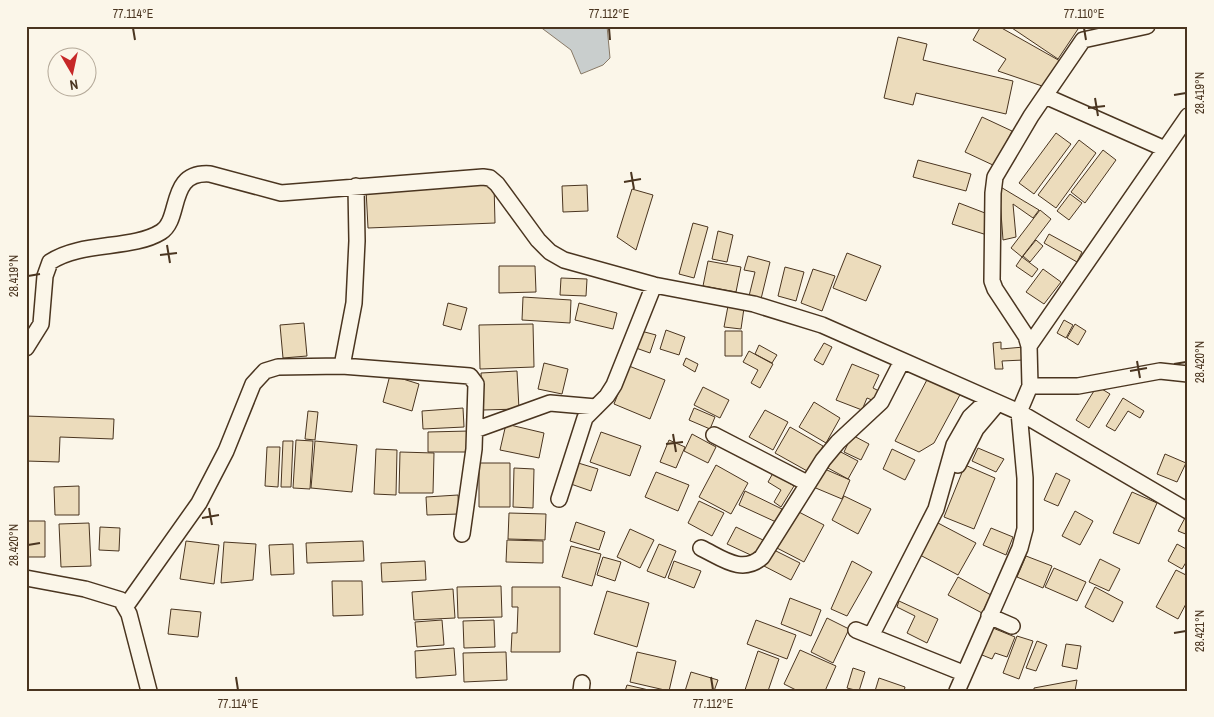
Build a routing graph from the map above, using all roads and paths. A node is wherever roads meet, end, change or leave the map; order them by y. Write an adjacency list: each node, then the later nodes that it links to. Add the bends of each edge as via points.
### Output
1 (1147, 26): 2 (street, via 1083,40)
2 (1045, 96): 4 (street); 7 (street, via 998,171 993,193 992,281)
3 (1188, 116): 4 (street)
4 (1165, 149): 7 (street)
5 (356, 186): 6 (street, via 490,178 550,252 586,267); 8 (street, via 281,192 199,173 178,195 167,226 161,232 118,244 79,250 50,262 45,276 41,324); 10 (street, via 354,304)
6 (654, 285): 9 (street, via 754,304 822,325); 14 (street, via 614,385)
7 (1029, 346): 12 (street)
8 (26, 348)
9 (902, 361): 13 (street); 19 (street, via 881,402 838,442)
10 (342, 366): 16 (street, via 470,376 476,384); 25 (street, via 278,367 259,376 222,461 199,503)
11 (1188, 374): 12 (street, via 1160,371 1078,386)
12 (1030, 386): 15 (street)
13 (994, 401): 15 (street); 18 (street); 28 (street, via 970,417 954,445 936,509 864,633)
14 (596, 407): 16 (street, via 550,403); 20 (street, via 583,425)
15 (1019, 412): 21 (street); 26 (street, via 1025,529 1020,548)
16 (475, 430): 22 (street)
17 (714, 434): 19 (street)
18 (958, 465)
19 (807, 483): 23 (street, via 762,557 754,564 740,566)
20 (559, 498)
21 (1188, 511)
22 (462, 534)
23 (700, 548)
24 (26, 578): 25 (street, via 113,596)
25 (126, 606): 29 (street)
26 (989, 616): 27 (street); 28 (street)
27 (1012, 626)
28 (963, 673): 30 (street)
29 (149, 691)
30 (957, 691)

